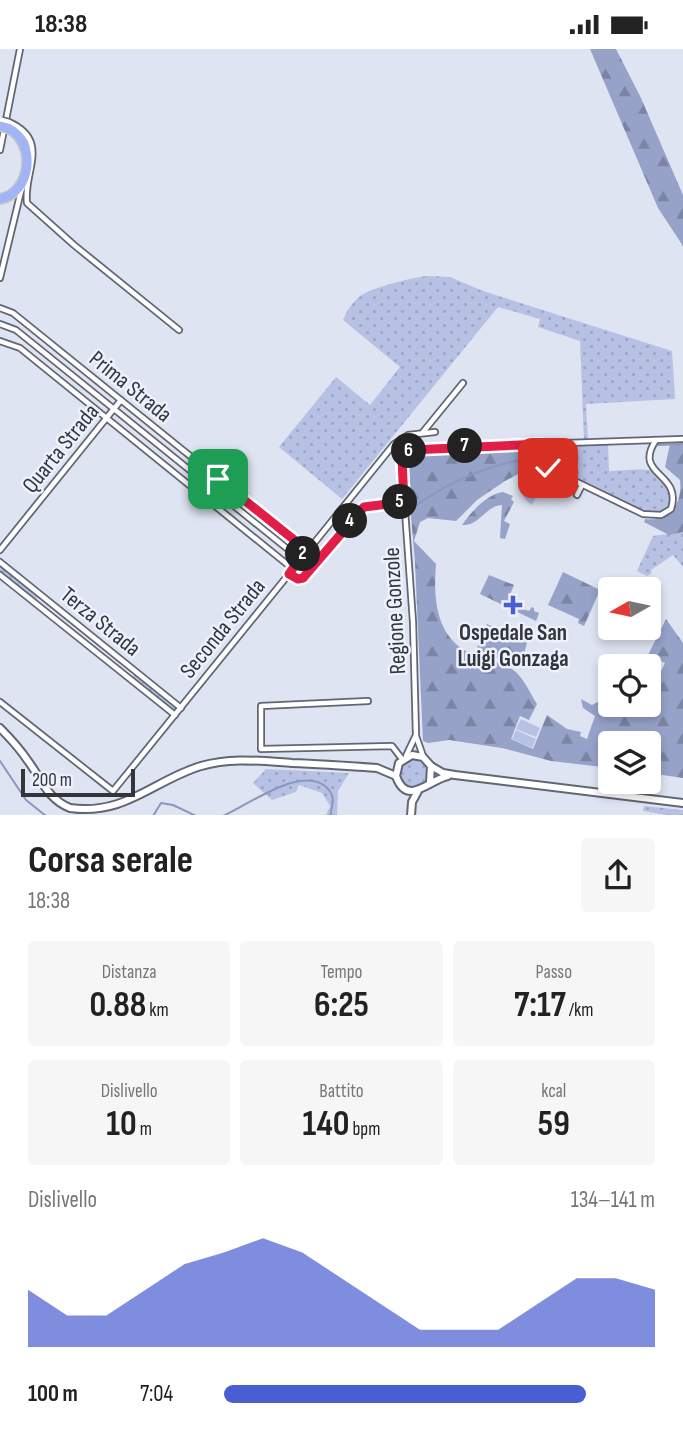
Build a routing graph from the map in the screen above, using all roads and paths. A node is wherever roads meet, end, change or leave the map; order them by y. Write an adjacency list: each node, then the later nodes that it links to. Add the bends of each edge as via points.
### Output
1 (20, 49): 3 (street)
2 (3, 124): 4 (highway, via 27,148); 9 (street, via 25,133 32,148 26,198 30,207)
3 (0, 150)
4 (22, 186): 5 (highway); 6 (street)
5 (0, 199)
6 (0, 278)
7 (0, 307): 12 (street, Prima Strada)
8 (0, 324): 13 (street, Prima Strada, via 16,330)
9 (178, 330)
10 (0, 341): 14 (street, Prima Strada, via 20,348)
11 (463, 383): 16 (street)
12 (121, 400): 13 (street, Quarta Strada); 27 (street, Prima Strada)
13 (114, 409): 14 (street, Quarta Strada); 29 (street, Prima Strada)
14 (106, 418): 28 (street, Quarta Strada); 31 (street, Prima Strada)
15 (435, 432): 16 (street)
16 (422, 433): 27 (street, via 404,436 394,444 315,542)
17 (683, 439): 18 (street, Regione Gonzole)
18 (656, 440): 20 (street, Regione Gonzole); 22 (street, via 650,450 651,461)
19 (541, 444): 20 (street, Regione Gonzole); 21 (street); 26 (street, Regione Gonzole, via 411,450 402,459)
20 (555, 444): 21 (street)
21 (545, 458): 23 (street, via 548,468)
22 (672, 477)
23 (582, 485): 24 (street, via 652,516 671,509); 25 (street)
24 (678, 489)
25 (577, 495)
26 (404, 502): 32 (street, via 364,507 303,578); 39 (street, Regione Gonzole)
27 (302, 549): 29 (street, Seconda Strada)
28 (0, 550)
29 (300, 559): 31 (street, Seconda Strada)
30 (0, 562): 36 (street, Terza Strada)
31 (293, 569): 32 (street, Seconda Strada)
32 (289, 574): 36 (street, Seconda Strada)
33 (0, 575): 37 (street, Terza Strada)
34 (368, 701): 41 (street, via 261,706 261,749 392,746)
35 (0, 702): 37 (street, Seconda Strada, via 113,791)
36 (181, 708): 37 (street, Seconda Strada)
37 (175, 715)
38 (0, 728): 49 (street, via 52,796)
39 (416, 736): 40 (street, Regione Gonzole); 41 (street, Regione Gonzole)
40 (423, 757): 41 (street); 42 (street)
41 (403, 758): 43 (street); 45 (street)
42 (431, 766): 44 (street); 46 (street)
43 (377, 768): 45 (street); 50 (street, via 219,762 184,773 133,805)
44 (455, 775): 46 (street); 48 (street)
45 (396, 776): 47 (street, via 407,790)
46 (430, 782): 47 (street)
47 (418, 791): 51 (street)
48 (683, 803)
49 (83, 814): 50 (street)
50 (106, 814)
51 (411, 815)

